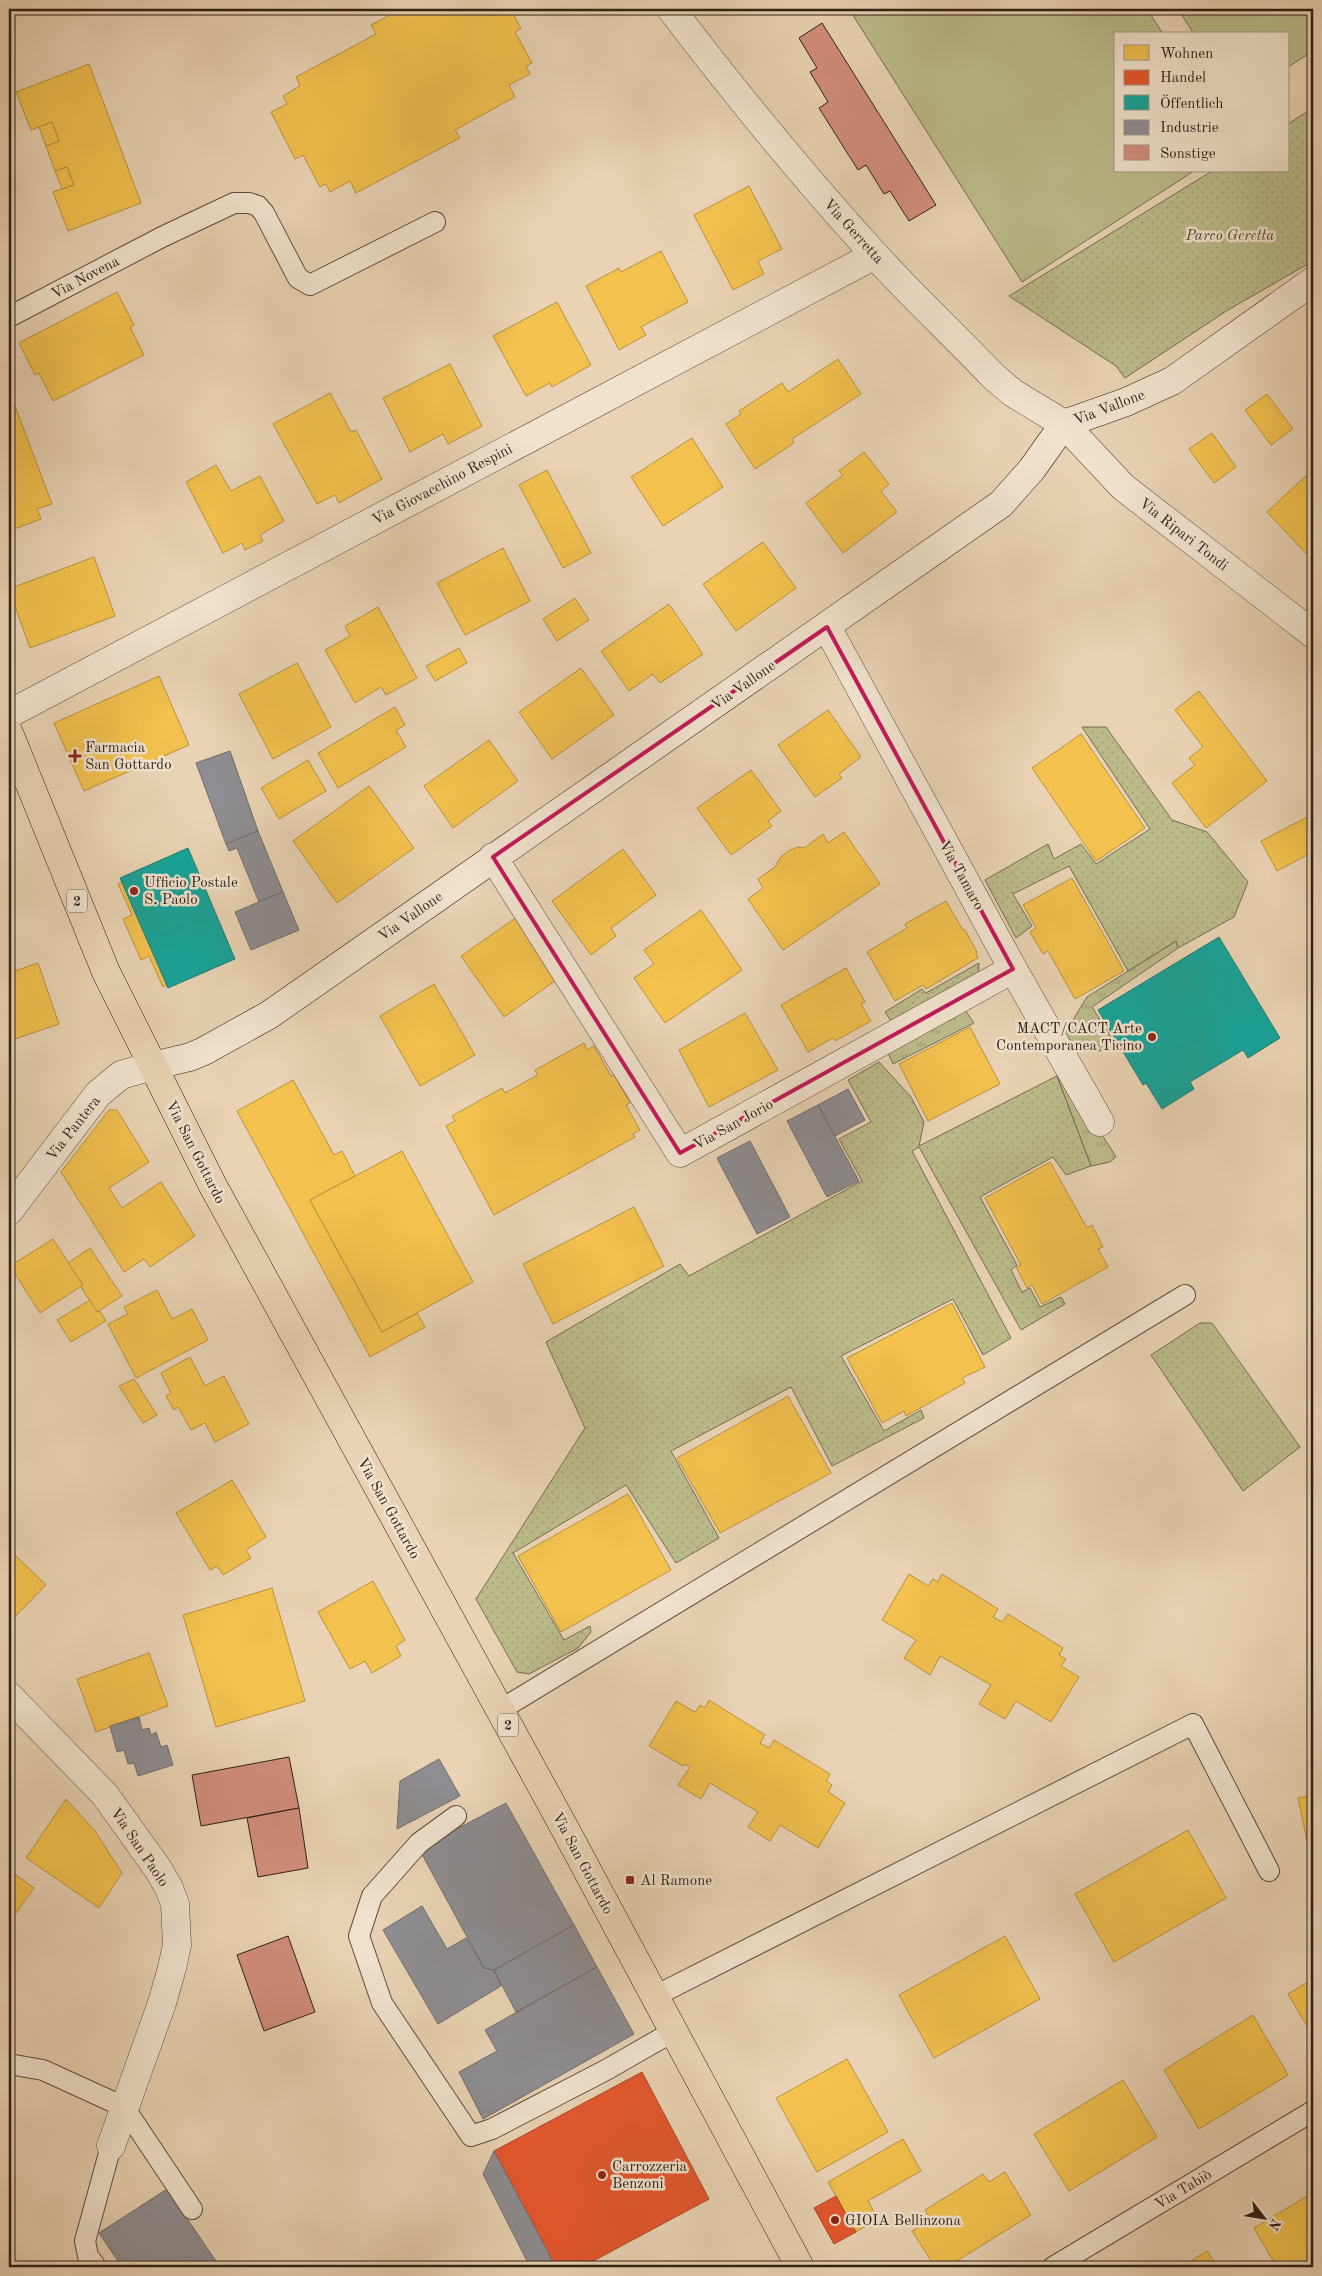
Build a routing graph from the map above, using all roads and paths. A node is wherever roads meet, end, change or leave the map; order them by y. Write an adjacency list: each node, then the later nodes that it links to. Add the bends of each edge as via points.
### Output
1 (671, 9): 3 (street, Via Gerretta, via 754,117)
2 (435, 222): 5 (lane, Via Novena, via 310,284 298,278 258,206 249,202 234,203)
3 (875, 255): 6 (street, Via Gerretta, via 993,376); 9 (street, Via Giovacchino Respini)
4 (1313, 282): 6 (street, Via Vallone, via 1172,381)
5 (9, 317)
6 (1064, 424): 7 (street, Via Vallone, via 1032,469 1001,504); 8 (street, Via Ripari Tondi, via 1123,487)
7 (826, 627): 11 (street, Via Vallone); 12 (street, Via Tamaro)
8 (1313, 634)
9 (9, 714)
10 (9, 733): 13 (main road, Via San Gottardo / 2, via 106,972)
11 (493, 857): 12 (street, Via San Jorio, via 680,1153); 13 (street, Via Vallone, via 268,1015 204,1051)
12 (1013, 969): 14 (street, Via Tamaro)
13 (152, 1066): 15 (street, Via Pantera, via 121,1075 98,1094); 18 (main road, Via San Gottardo / 2, via 212,1184)
14 (1100, 1122)
15 (9, 1211)
16 (1185, 1295): 18 (lane)
17 (9, 1696): 24 (street, Via San Paolo, via 105,1795 158,1869 175,1904 177,1945 172,1968)
18 (500, 1710): 21 (main road, Via San Gottardo / 2)
19 (456, 1816): 22 (lane, via 419,1843 372,1896 359,1936 382,2004 471,2136 492,2129)
20 (1269, 1871): 21 (lane, via 1192,1724)
21 (655, 1996): 22 (main road, Via San Gottardo / 2)
22 (674, 2032): 29 (main road, Via San Gottardo / 2)
23 (9, 2064): 24 (lane, via 43,2070)
24 (124, 2107): 26 (street, Via San Paolo); 27 (lane)
25 (1313, 2111): 30 (lane, Via Tabiò)
26 (111, 2146): 28 (lane, via 85,2241 88,2256)
27 (192, 2209)
28 (96, 2267)
29 (800, 2267)
30 (1053, 2267)

